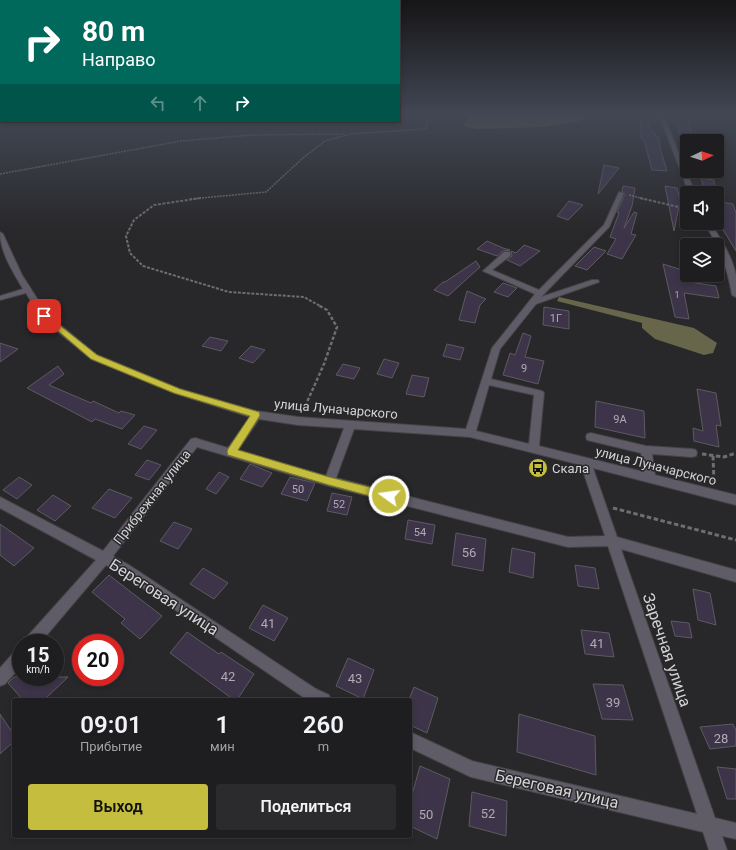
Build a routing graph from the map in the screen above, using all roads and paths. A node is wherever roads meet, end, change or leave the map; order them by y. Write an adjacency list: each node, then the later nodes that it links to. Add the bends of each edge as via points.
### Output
1 (108, 155): 4 (path, via 41,169)
2 (307, 155): 20 (path, via 266,192 186,199 154,205 134,220 126,236 130,253 143,266 229,292 304,297 327,310 337,326 324,364)
3 (677, 155): 5 (street)
4 (0, 174)
5 (689, 186)
6 (620, 193): 7 (path); 14 (street, via 607,226)
7 (680, 207)
8 (712, 230): 11 (street)
9 (0, 234): 13 (street, улица Луначарского, via 18,275)
10 (507, 254): 14 (street, via 487,271)
11 (733, 266): 15 (street)
12 (595, 282): 17 (street)
13 (28, 290): 16 (street); 19 (street, улица Луначарского, via 44,316 94,357 177,391)
14 (540, 293): 17 (street)
15 (736, 295)
16 (0, 298)
17 (533, 302): 18 (street, via 496,348)
18 (486, 381): 22 (street); 24 (street, via 539,393)
19 (256, 415): 20 (street, улица Луначарского); 26 (street)
20 (298, 421): 21 (street, улица Луначарского)
21 (351, 424): 22 (street, улица Луначарского); 31 (street)
22 (470, 433): 24 (street, улица Луначарского)
23 (591, 437): 25 (street)
24 (534, 449): 29 (street, улица Луначарского)
25 (646, 450): 27 (street); 30 (street)
26 (231, 452): 31 (street); 37 (street, Прибрежная улица, via 195,442)
27 (692, 453): 28 (path, via 730,457)
28 (736, 453)
29 (585, 461): 30 (street, улица Луначарского); 34 (street, Заречная улица)
30 (650, 478): 32 (street, улица Луначарского)
31 (329, 481): 36 (street, via 568,542)
32 (736, 500)
33 (0, 502): 37 (street, Береговая улица)
34 (599, 504): 35 (path); 36 (street, Заречная улица)
35 (736, 540)
36 (611, 541): 38 (street); 44 (street, Заречная улица)
37 (104, 559): 39 (street, Прибрежная улица); 42 (street, Береговая улица, via 125,569)
38 (736, 576)
39 (39, 634)
40 (12, 665): 41 (street)
41 (0, 679)
42 (320, 698)
43 (412, 741): 44 (street, Береговая улица, via 471,769)
44 (708, 825): 45 (street, Береговая улица); 46 (street, Заречная улица)
45 (736, 831)
46 (718, 850)

